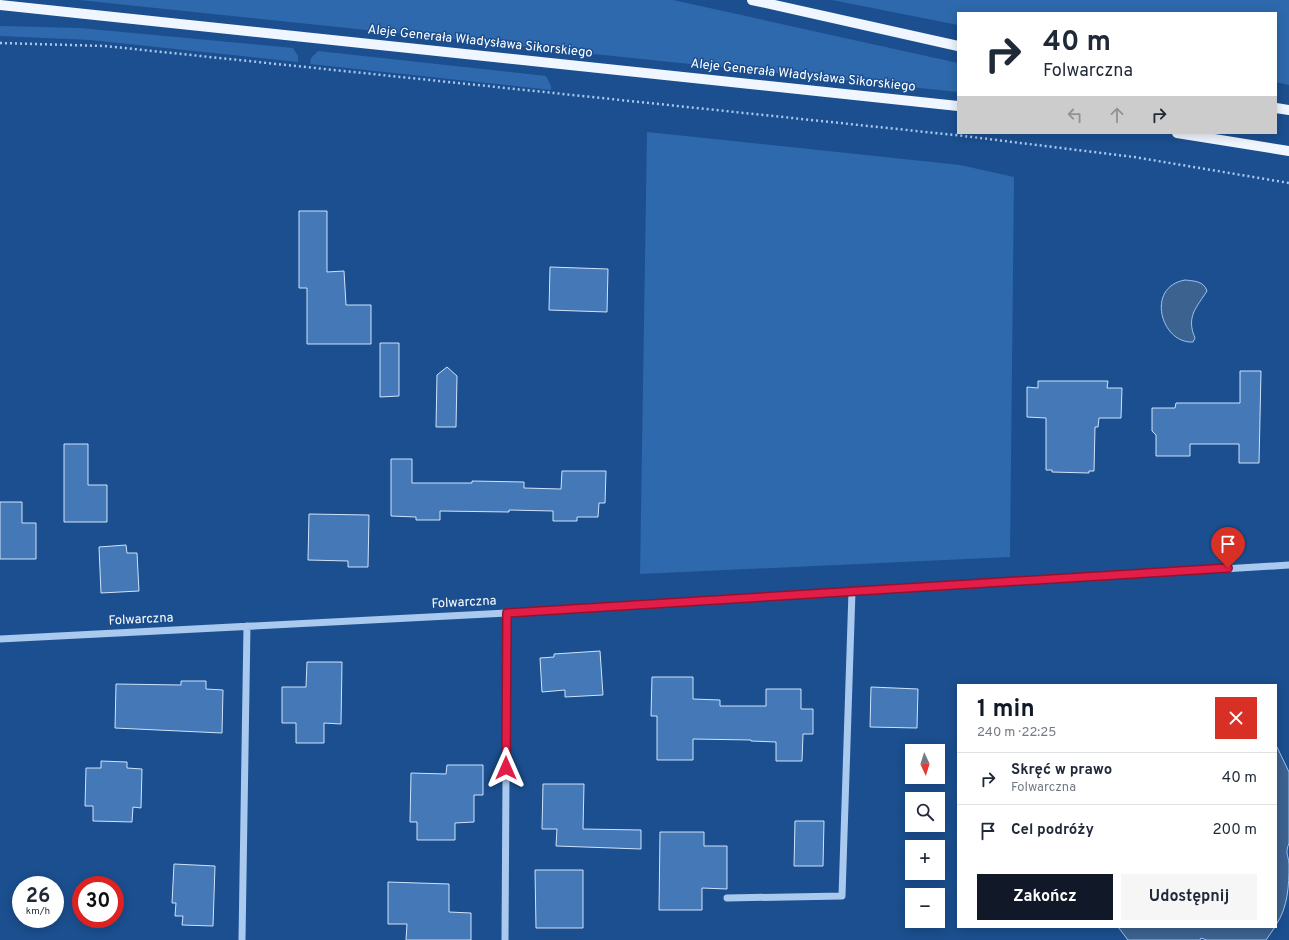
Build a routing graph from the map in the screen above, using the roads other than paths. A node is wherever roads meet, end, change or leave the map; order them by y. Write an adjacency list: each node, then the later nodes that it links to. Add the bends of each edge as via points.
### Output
1 (752, 0): 3 (main road)
2 (0, 5): 4 (main road, Aleje Generała Władysława Sikorskiego)
3 (957, 46)
4 (957, 106)
5 (1277, 108): 6 (main road)
6 (1289, 110)
7 (1183, 134): 8 (main road)
8 (1289, 151)
9 (1289, 564): 10 (street, Folwarczna)
10 (852, 591): 11 (street, Folwarczna); 14 (street, via 842,896)
11 (507, 613): 12 (street, Folwarczna); 16 (street)
12 (247, 626): 13 (street, Folwarczna); 15 (street)
13 (0, 639)
14 (727, 898)
15 (242, 940)
16 (505, 940)

